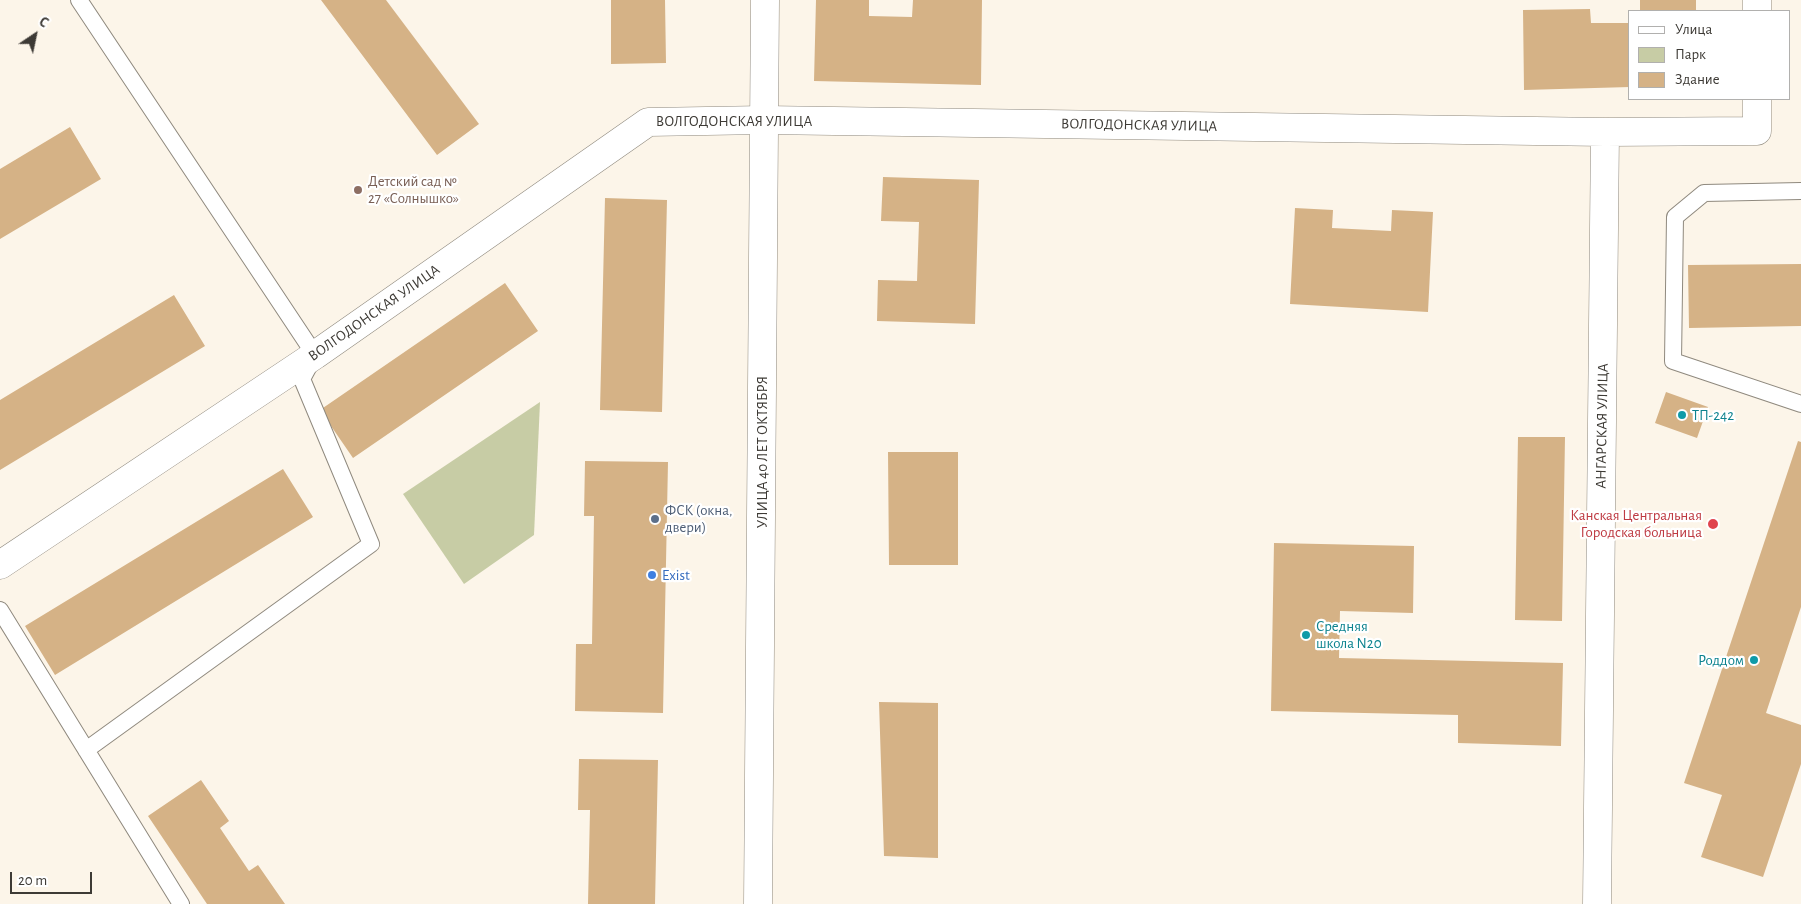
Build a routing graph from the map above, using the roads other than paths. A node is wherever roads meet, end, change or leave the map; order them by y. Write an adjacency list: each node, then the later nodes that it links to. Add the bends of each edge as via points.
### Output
1 (80, 0): 7 (lane)
2 (764, 0): 4 (street, УЛИЦА 40 ЛЕТ ОКТЯБРЯ)
3 (1757, 100): 5 (street, via 1757,132)
4 (764, 120): 5 (street, ВОЛГОДОНСКАЯ УЛИЦА); 7 (street, ВОЛГОДОНСКАЯ УЛИЦА, via 648,122); 13 (street, УЛИЦА 40 ЛЕТ ОКТЯБРЯ)
5 (1605, 132): 14 (street, АНГАРСКАЯ УЛИЦА)
6 (1801, 191): 8 (lane, via 1704,193 1675,217 1673,361)
7 (314, 355): 9 (street, ВОЛГОДОНСКАЯ УЛИЦА); 11 (lane, via 302,378 372,544)
8 (1801, 404)
9 (0, 565)
10 (0, 610): 11 (lane)
11 (86, 750): 12 (lane)
12 (180, 904)
13 (758, 904)
14 (1597, 904)

